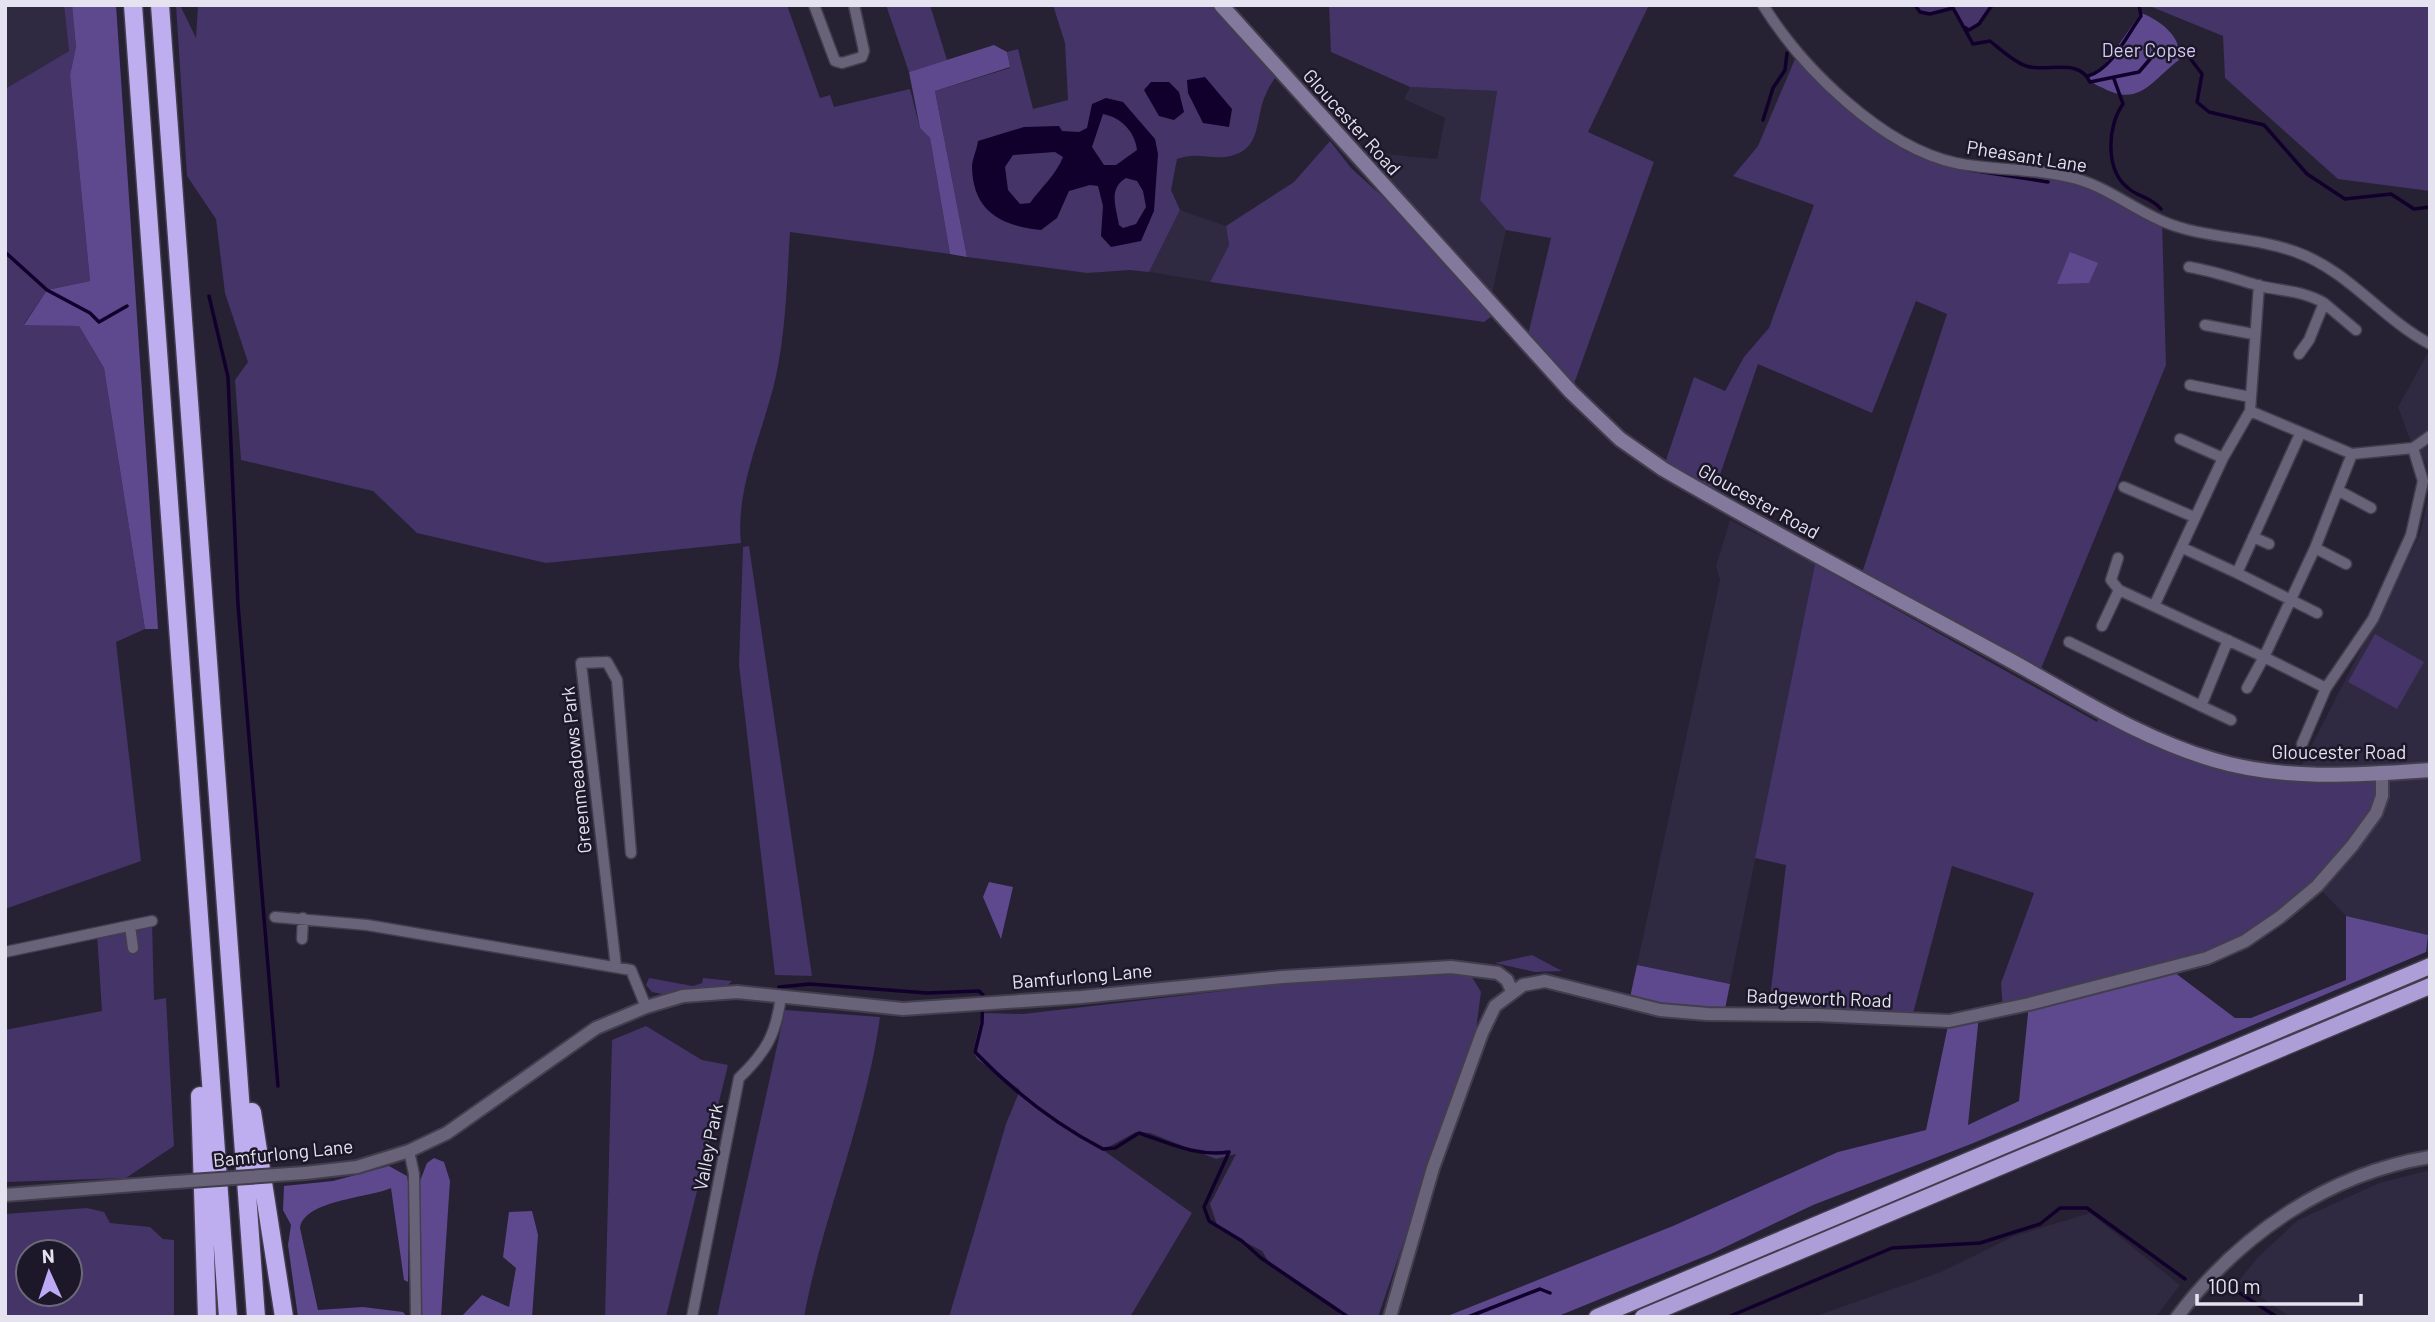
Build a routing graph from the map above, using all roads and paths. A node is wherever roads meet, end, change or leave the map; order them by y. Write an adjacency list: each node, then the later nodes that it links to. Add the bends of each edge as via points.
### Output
1 (133, 5): 53 (highway)
2 (160, 5): 59 (highway)
3 (814, 5): 4 (street, via 835,61 842,63 862,57 864,51)
4 (854, 5)
5 (1221, 5): 49 (main road, Gloucester Road, via 1571,392 1620,439 1662,469 2101,712 2166,743 2263,771)
6 (1763, 5): 13 (street, Pheasant Lane, via 1826,82 1910,145 1969,165 2073,177 2162,221 2296,252 2341,276 2400,326)
7 (2189, 267): 8 (street)
8 (2259, 285): 9 (street, via 2312,295); 12 (street)
9 (2324, 303): 11 (street); 14 (street)
10 (2205, 325): 12 (street)
11 (2356, 330)
12 (2253, 334): 16 (street)
13 (2430, 344)
14 (2299, 354)
15 (2190, 385): 16 (street)
16 (2250, 397): 17 (street)
17 (2250, 411): 18 (street); 23 (street)
18 (2301, 434): 22 (street); 28 (street)
19 (2430, 436): 21 (street)
20 (2180, 439): 23 (street)
21 (2413, 448): 22 (street); 44 (street, via 2423,481 2416,520 2372,619)
22 (2352, 454): 25 (street)
23 (2223, 458): 27 (street)
24 (2124, 487): 27 (street)
25 (2339, 491): 26 (street); 31 (street)
26 (2371, 508)
27 (2194, 517): 30 (street)
28 (2253, 537): 29 (street); 34 (street)
29 (2269, 544)
30 (2183, 548): 34 (street); 37 (street)
31 (2315, 548): 33 (street); 36 (street)
32 (2118, 558): 35 (street, via 2110,580)
33 (2346, 564)
34 (2237, 573): 36 (street)
35 (2119, 590): 37 (street); 39 (street)
36 (2290, 599): 38 (street); 42 (street)
37 (2154, 606): 40 (street)
38 (2317, 613)
39 (2102, 626)
40 (2228, 640): 42 (street); 45 (street)
41 (2069, 642): 45 (street)
42 (2264, 657): 43 (street); 44 (street)
43 (2247, 688)
44 (2326, 688): 47 (street)
45 (2201, 706): 46 (street)
46 (2231, 719)
47 (2302, 744)
48 (2430, 770): 49 (main road, Gloucester Road)
49 (2382, 774): 63 (street, Badgeworth Road, via 2376,813 2308,894 2245,941 2207,958 2149,974 1949,1021 1660,1010 1545,981)
50 (631, 853): 61 (street, Greenmeadows Park, via 617,680 607,662 581,663)
51 (275, 917): 52 (street)
52 (303, 918): 56 (street); 61 (street)
53 (199, 919): 69 (highway); 70 (highway)
54 (152, 921): 55 (street)
55 (130, 926): 57 (street); 58 (street)
56 (302, 939)
57 (133, 948)
58 (5, 953)
59 (230, 966): 71 (highway); 72 (highway)
60 (2430, 966): 76 (highway)
61 (616, 967): 65 (street, via 635,973)
62 (2430, 986): 77 (highway)
63 (1512, 991): 64 (street, Bamfurlong Lane, via 1497,973 1451,967 1282,976 1082,997 903,1009); 75 (street, via 1494,1006 1482,1033 1433,1168)
64 (781, 996): 65 (street, Bamfurlong Lane, via 737,992 683,996); 74 (street, Valley Park, via 775,1033 758,1060 739,1078)
65 (646, 1007): 66 (street, Bamfurlong Lane, via 596,1028 447,1133)
66 (409, 1151): 68 (street, Bamfurlong Lane, bridge, via 357,1167 305,1174); 73 (street, via 414,1174)
67 (2430, 1157): 78 (street, via 2352,1179 2285,1214 2224,1263)
68 (5, 1195)
69 (208, 1317)
70 (228, 1317)
71 (256, 1317)
72 (284, 1317)
73 (416, 1317)
74 (692, 1317)
75 (1390, 1317)
76 (1597, 1317)
77 (1643, 1317)
78 (2177, 1317)

